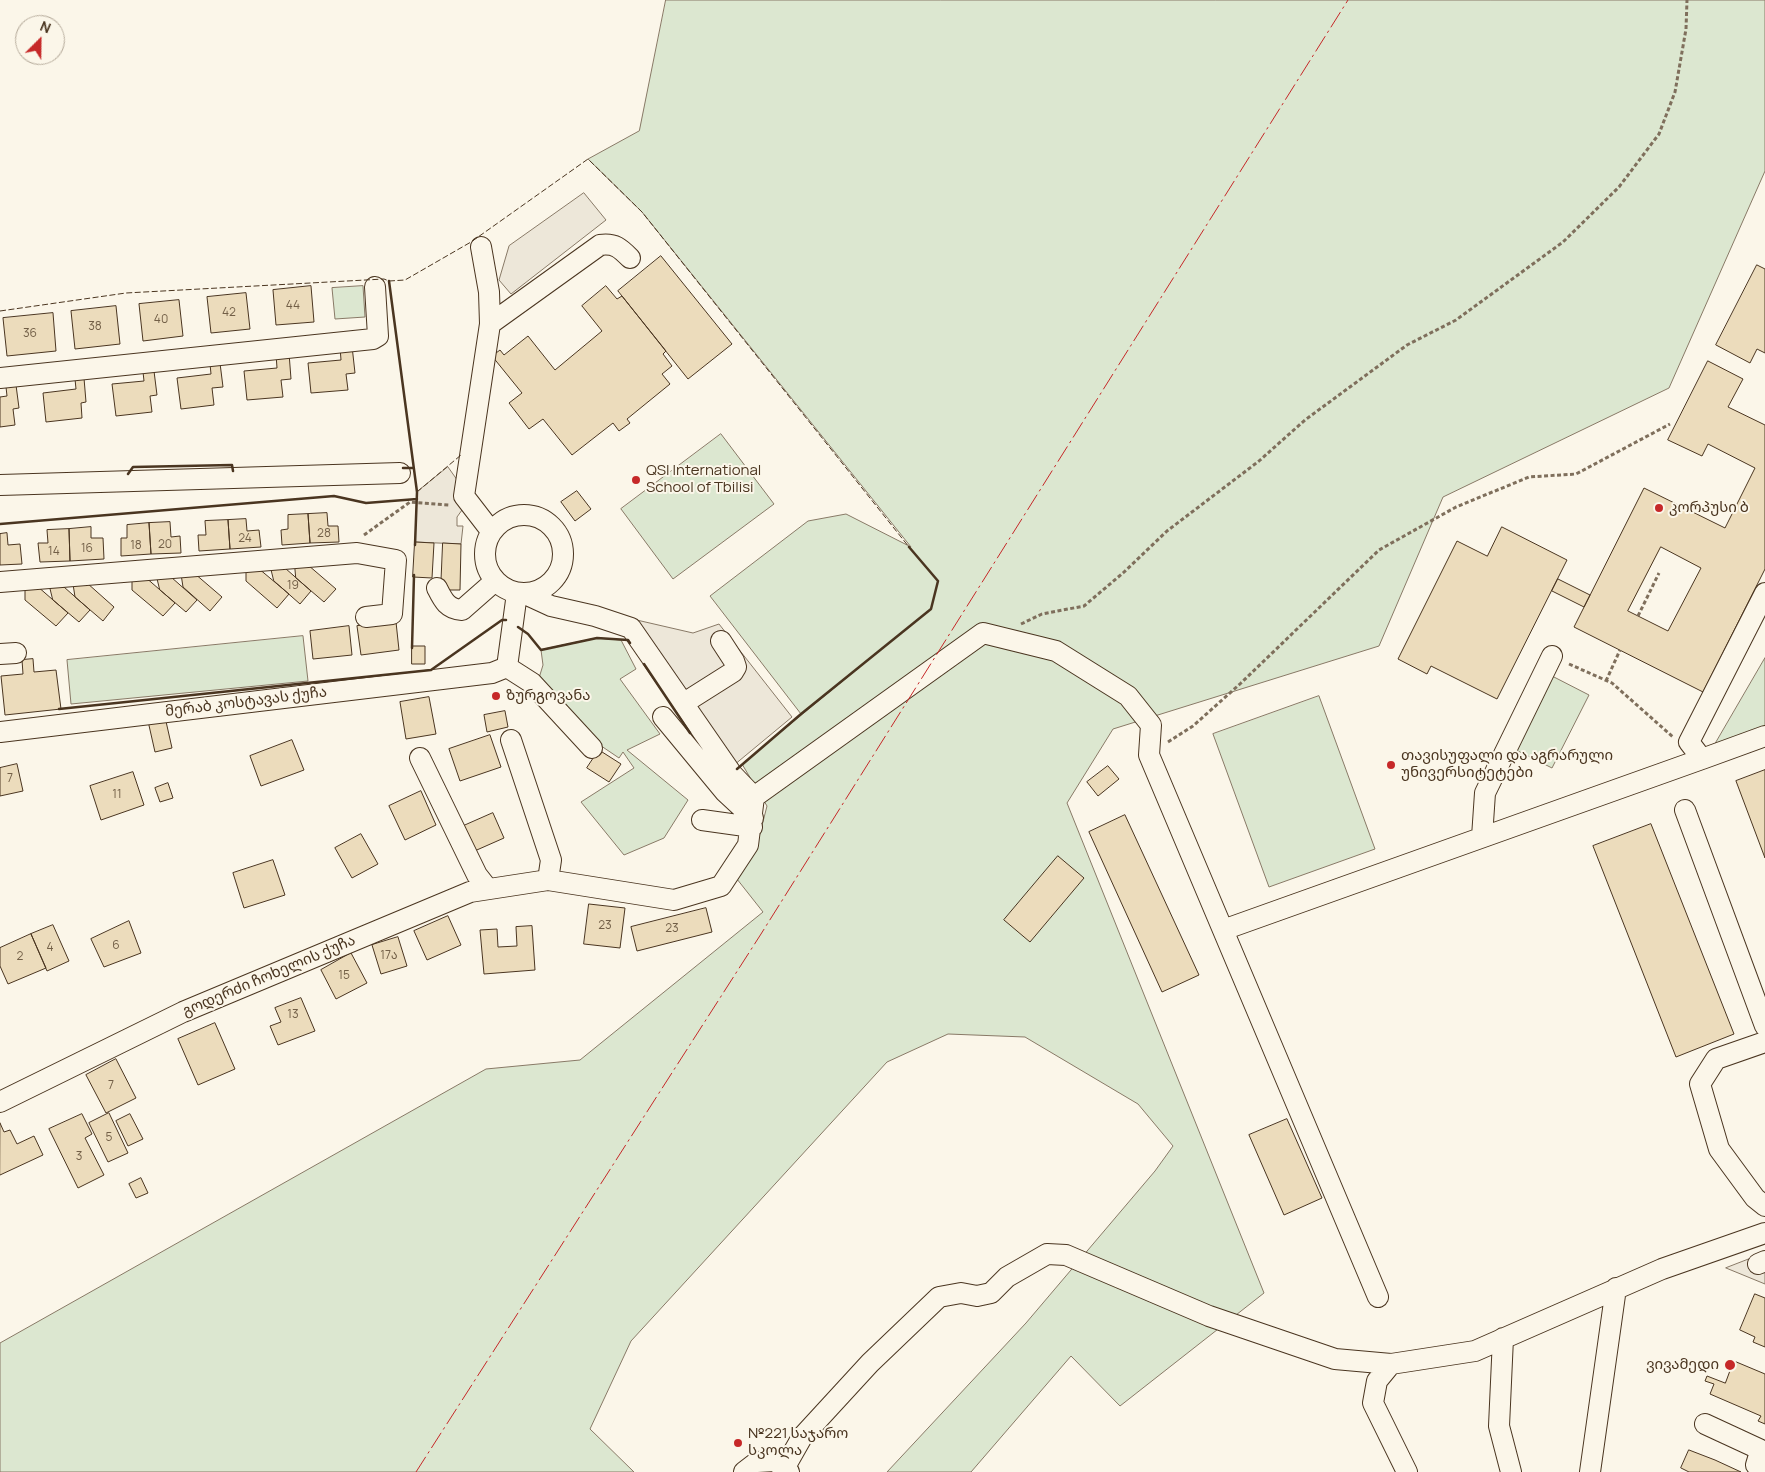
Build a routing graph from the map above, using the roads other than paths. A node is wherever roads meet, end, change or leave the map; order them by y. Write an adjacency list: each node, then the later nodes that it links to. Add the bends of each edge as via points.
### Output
1 (480, 247): 4 (street, via 489,292)
2 (630, 258): 4 (street, via 619,247 600,245)
3 (375, 287): 5 (street, via 379,329 378,336 372,339)
4 (490, 324): 8 (street, via 464,496)
5 (0, 378)
6 (400, 474): 7 (street)
7 (0, 485)
8 (491, 531): 9 (street, via 484,546 484,562); 11 (street, via 499,522 522,515 534,516 554,529 563,552 562,564)
9 (495, 581): 12 (street, via 462,610 449,607); 14 (street, via 502,588)
10 (0, 582): 16 (street, via 357,553 396,560 392,614)
11 (549, 584): 14 (street, via 534,593); 15 (street)
12 (437, 588)
13 (1765, 593): 27 (street, via 1689,742)
14 (521, 594): 15 (street, via 551,606); 19 (street)
15 (594, 616): 20 (street, via 631,628)
16 (366, 617)
17 (721, 641): 20 (street, via 736,667)
18 (1552, 656): 32 (street, via 1484,793)
19 (500, 670): 22 (street, მერაბ კოსტავას ქუჩა); 25 (street, via 532,684)
20 (684, 703): 28 (street, via 732,774)
21 (663, 717): 31 (street)
22 (0, 732)
23 (1765, 736): 27 (street)
24 (511, 740): 33 (street, via 551,860)
25 (592, 748)
26 (420, 758): 34 (street)
27 (1702, 759): 32 (street)
28 (754, 797): 31 (street, გოდერძი ჩოხელის ქუჩა); 35 (street, via 984,633 1056,650 1128,696 1151,725 1149,755)
29 (1685, 810): 36 (street)
30 (702, 820): 31 (street)
31 (752, 823): 33 (street, გოდერძი ჩოხელის ქუჩა, via 748,845 721,886 674,900)
32 (1482, 837): 35 (street)
33 (548, 880): 34 (street, გოდერძი ჩოხელის ქუჩა)
34 (488, 890): 38 (street, გოდერძი ჩოხელის ქუჩა, via 470,892 183,1012)
35 (1223, 930): 44 (street)
36 (1765, 1026)
37 (1765, 1042): 39 (street, via 1716,1058 1700,1084 1719,1149 1755,1198)
38 (0, 1102)
39 (1765, 1206)
40 (1765, 1233): 43 (street, via 1662,1268)
41 (1765, 1261): 42 (street, via 1758,1264)
42 (1765, 1267)
43 (1616, 1288): 45 (street); 52 (street)
44 (1378, 1297)
45 (1502, 1338): 46 (street, via 1475,1351); 51 (street, via 1499,1426)
46 (1391, 1364): 48 (street, via 1335,1359 1209,1316 1066,1254 1047,1254 1007,1277 991,1293 977,1296 961,1292 938,1297 870,1363 802,1437); 50 (street, via 1377,1381 1373,1402)
47 (1705, 1424): 53 (street, via 1759,1449 1756,1465)
48 (787, 1469): 49 (street, via 775,1461 757,1462)
49 (744, 1472)
50 (1407, 1472)
51 (1511, 1472)
52 (1590, 1472)
53 (1763, 1472)

